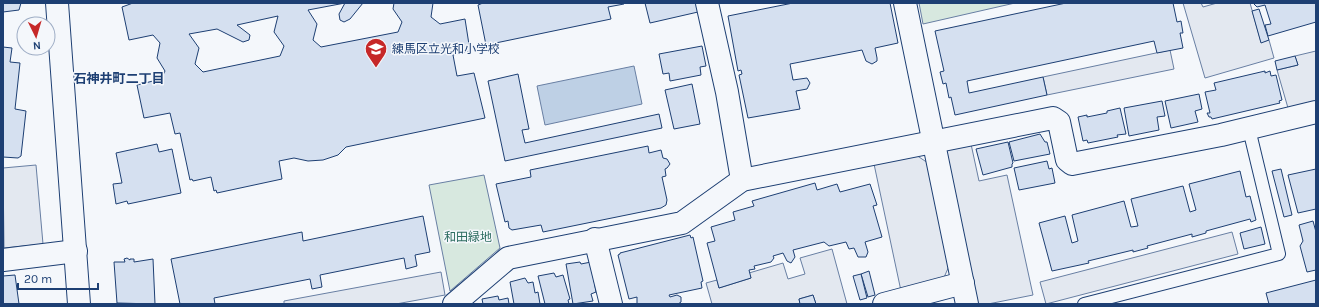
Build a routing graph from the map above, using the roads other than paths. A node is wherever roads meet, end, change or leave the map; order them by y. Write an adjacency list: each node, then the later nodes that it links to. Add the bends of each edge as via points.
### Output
1 (57, 3): 9 (street)
2 (707, 3): 7 (street)
3 (905, 3): 6 (street)
4 (1316, 112): 5 (street)
5 (1249, 129): 6 (street, via 1072,164 1067,160 1059,122 1053,118); 16 (lane, via 1279,254)
6 (934, 141): 7 (street); 11 (street)
7 (742, 180): 8 (street, via 682,223)
8 (595, 239): 13 (street, via 508,258); 14 (street)
9 (76, 251): 10 (street); 12 (street)
10 (3, 260)
11 (965, 294): 15 (street)
12 (79, 304)
13 (454, 304)
14 (611, 304)
15 (884, 304)
16 (1084, 304)

